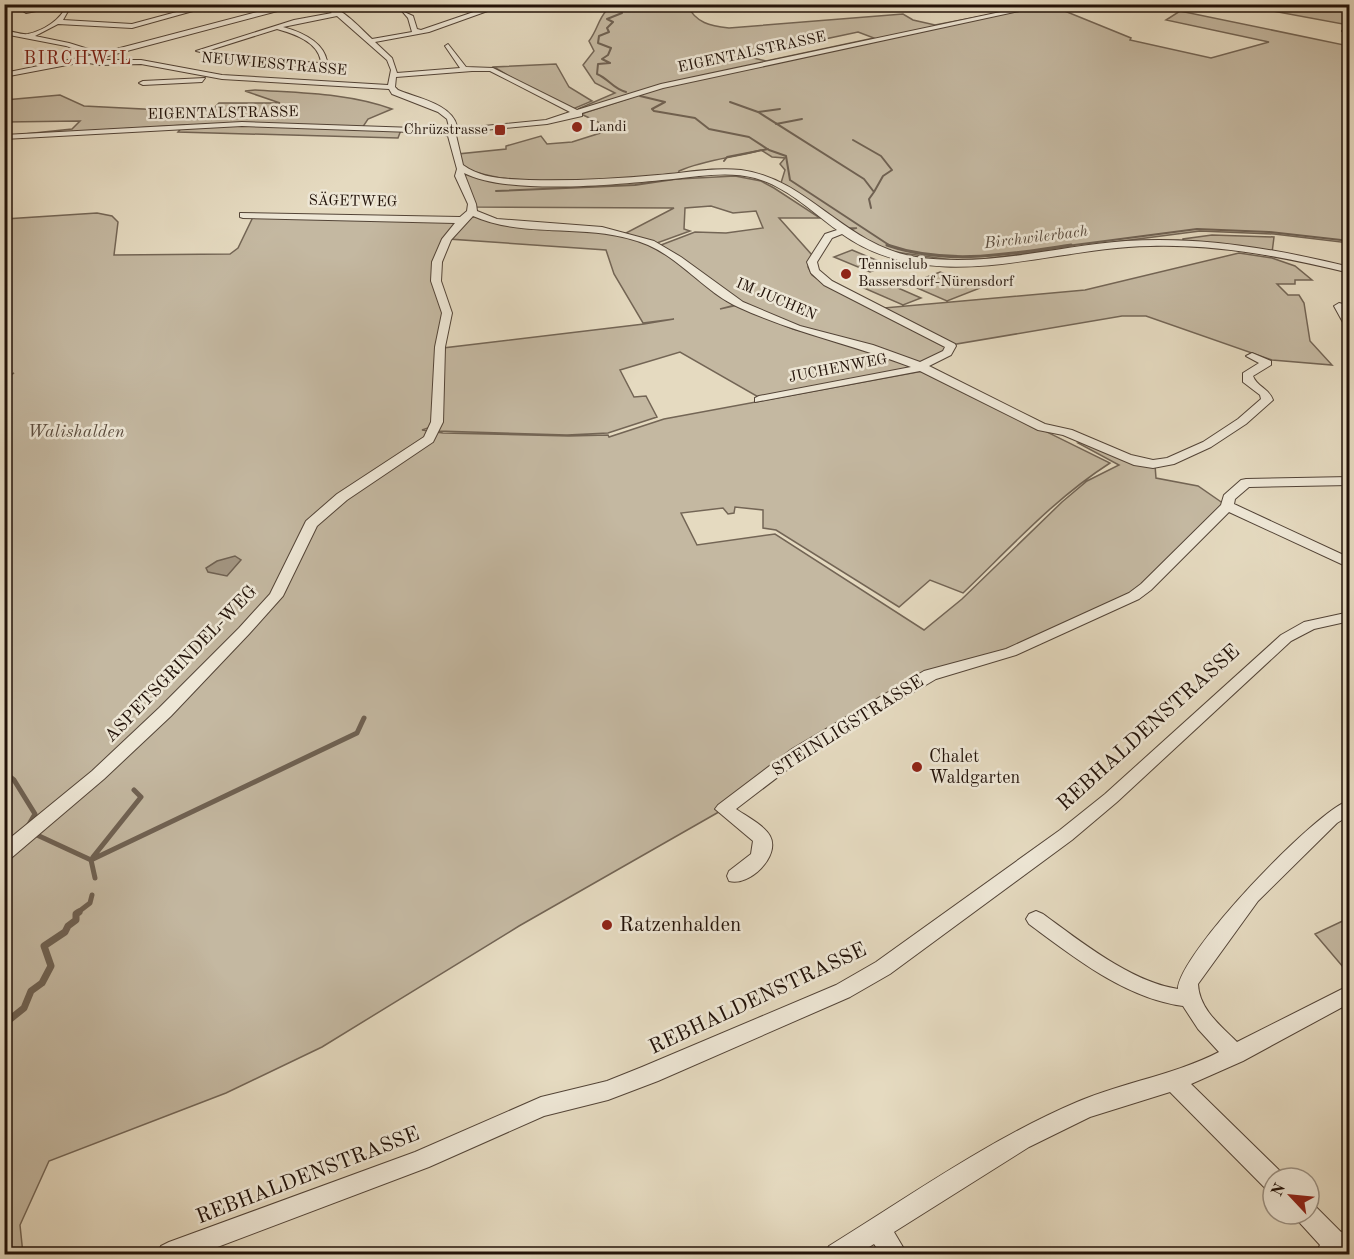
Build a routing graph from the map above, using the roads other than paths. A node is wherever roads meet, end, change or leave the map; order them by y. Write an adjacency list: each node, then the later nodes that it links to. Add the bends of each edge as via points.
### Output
1 (64, 4): 9 (street)
2 (69, 4): 15 (street, via 69,11)
3 (214, 4): 13 (street)
4 (301, 4): 18 (street)
5 (323, 4): 12 (street)
6 (504, 4): 11 (street)
7 (1049, 4): 36 (street, EIGENTALSTRASSE, via 680,82)
8 (469, 9): 11 (street)
9 (26, 11)
10 (404, 12): 21 (street, via 412,19 414,30)
11 (481, 13): 21 (street)
12 (339, 14): 19 (street); 24 (street)
13 (168, 17): 14 (street); 15 (street, via 118,27)
14 (180, 20)
15 (56, 22): 22 (street)
16 (200, 23): 18 (street)
17 (1350, 23): 23 (street, via 1345,30)
18 (216, 26): 26 (street)
19 (276, 27): 28 (street, via 306,37 324,56); 28 (street, via 200,51 247,60)
20 (4, 32): 22 (street)
21 (421, 32): 24 (street)
22 (29, 36): 26 (street)
23 (1350, 36)
24 (369, 40): 31 (street, via 390,59)
25 (448, 46): 29 (street)
26 (99, 55): 27 (street)
27 (83, 60): 30 (street); 32 (street, NEUWIESSTRASSE, via 141,62)
28 (321, 65): 33 (street)
29 (464, 69): 31 (street); 36 (street, via 495,71)
30 (4, 75)
31 (393, 75): 35 (street)
32 (232, 78): 33 (street, NEUWIESSTRASSE); 34 (street)
33 (298, 81): 35 (street, NEUWIESSTRASSE)
34 (142, 83)
35 (391, 87): 37 (street, via 402,96 447,114 452,120)
36 (579, 114): 37 (street, EIGENTALSTRASSE, via 530,124)
37 (449, 131): 38 (street, EIGENTALSTRASSE, via 242,124); 39 (street)
38 (4, 137)
39 (461, 169): 40 (street, via 459,176); 43 (street, via 497,180 538,183 744,173 796,196)
40 (472, 212): 42 (street, ASPETSGRINDEL-WEG); 48 (street, IM JUCHEN, via 501,223 602,230 651,243 739,304 796,328 869,346)
41 (243, 215): 42 (street, SÄGETWEG)
42 (462, 220): 55 (street, ASPETSGRINDEL-WEG, via 447,239 437,262 436,281 447,313 440,347 437,422 429,439 342,497 311,524 276,596 244,631 98,776)
43 (844, 230): 44 (street, via 879,251 935,262 985,261 1151,242 1237,250); 48 (street, via 828,236 812,262 814,272 951,346)
44 (1350, 270)
45 (1339, 306): 46 (street)
46 (1350, 326)
47 (1252, 356): 48 (street, IM JUCHEN, via 1268,363 1247,375 1267,400 1218,438 1173,461 1155,465 1139,463 1089,440 1042,427)
48 (922, 367): 49 (street, JUCHENWEG)
49 (759, 400)
50 (1350, 482): 51 (street, STEINLIGSTRASSE, via 1246,483 1229,498)
51 (1227, 506): 52 (street); 56 (street, STEINLIGSTRASSE, via 1134,596 1011,652 930,675 798,753 724,809 762,838 764,851 758,862)
52 (1350, 564)
53 (1350, 616): 66 (street, REBHALDENSTRASSE, via 1309,625 1286,638 1066,835 884,968 843,991 650,1074 608,1090 541,1107 421,1160)
54 (1350, 806): 59 (street, via 1330,818 1251,896 1193,973 1188,986)
55 (4, 854)
56 (736, 876)
57 (1036, 920): 59 (street, via 1140,985 1176,999)
58 (1350, 993): 60 (street)
59 (1190, 999): 60 (street, via 1197,1013)
60 (1236, 1055): 61 (street)
61 (1174, 1082): 62 (street); 64 (street, via 1085,1109 1021,1140)
62 (1261, 1168)
63 (1319, 1226): 65 (street)
64 (878, 1229): 67 (street); 68 (street)
65 (1339, 1247)
66 (170, 1254)
67 (837, 1254)
68 (895, 1254)

